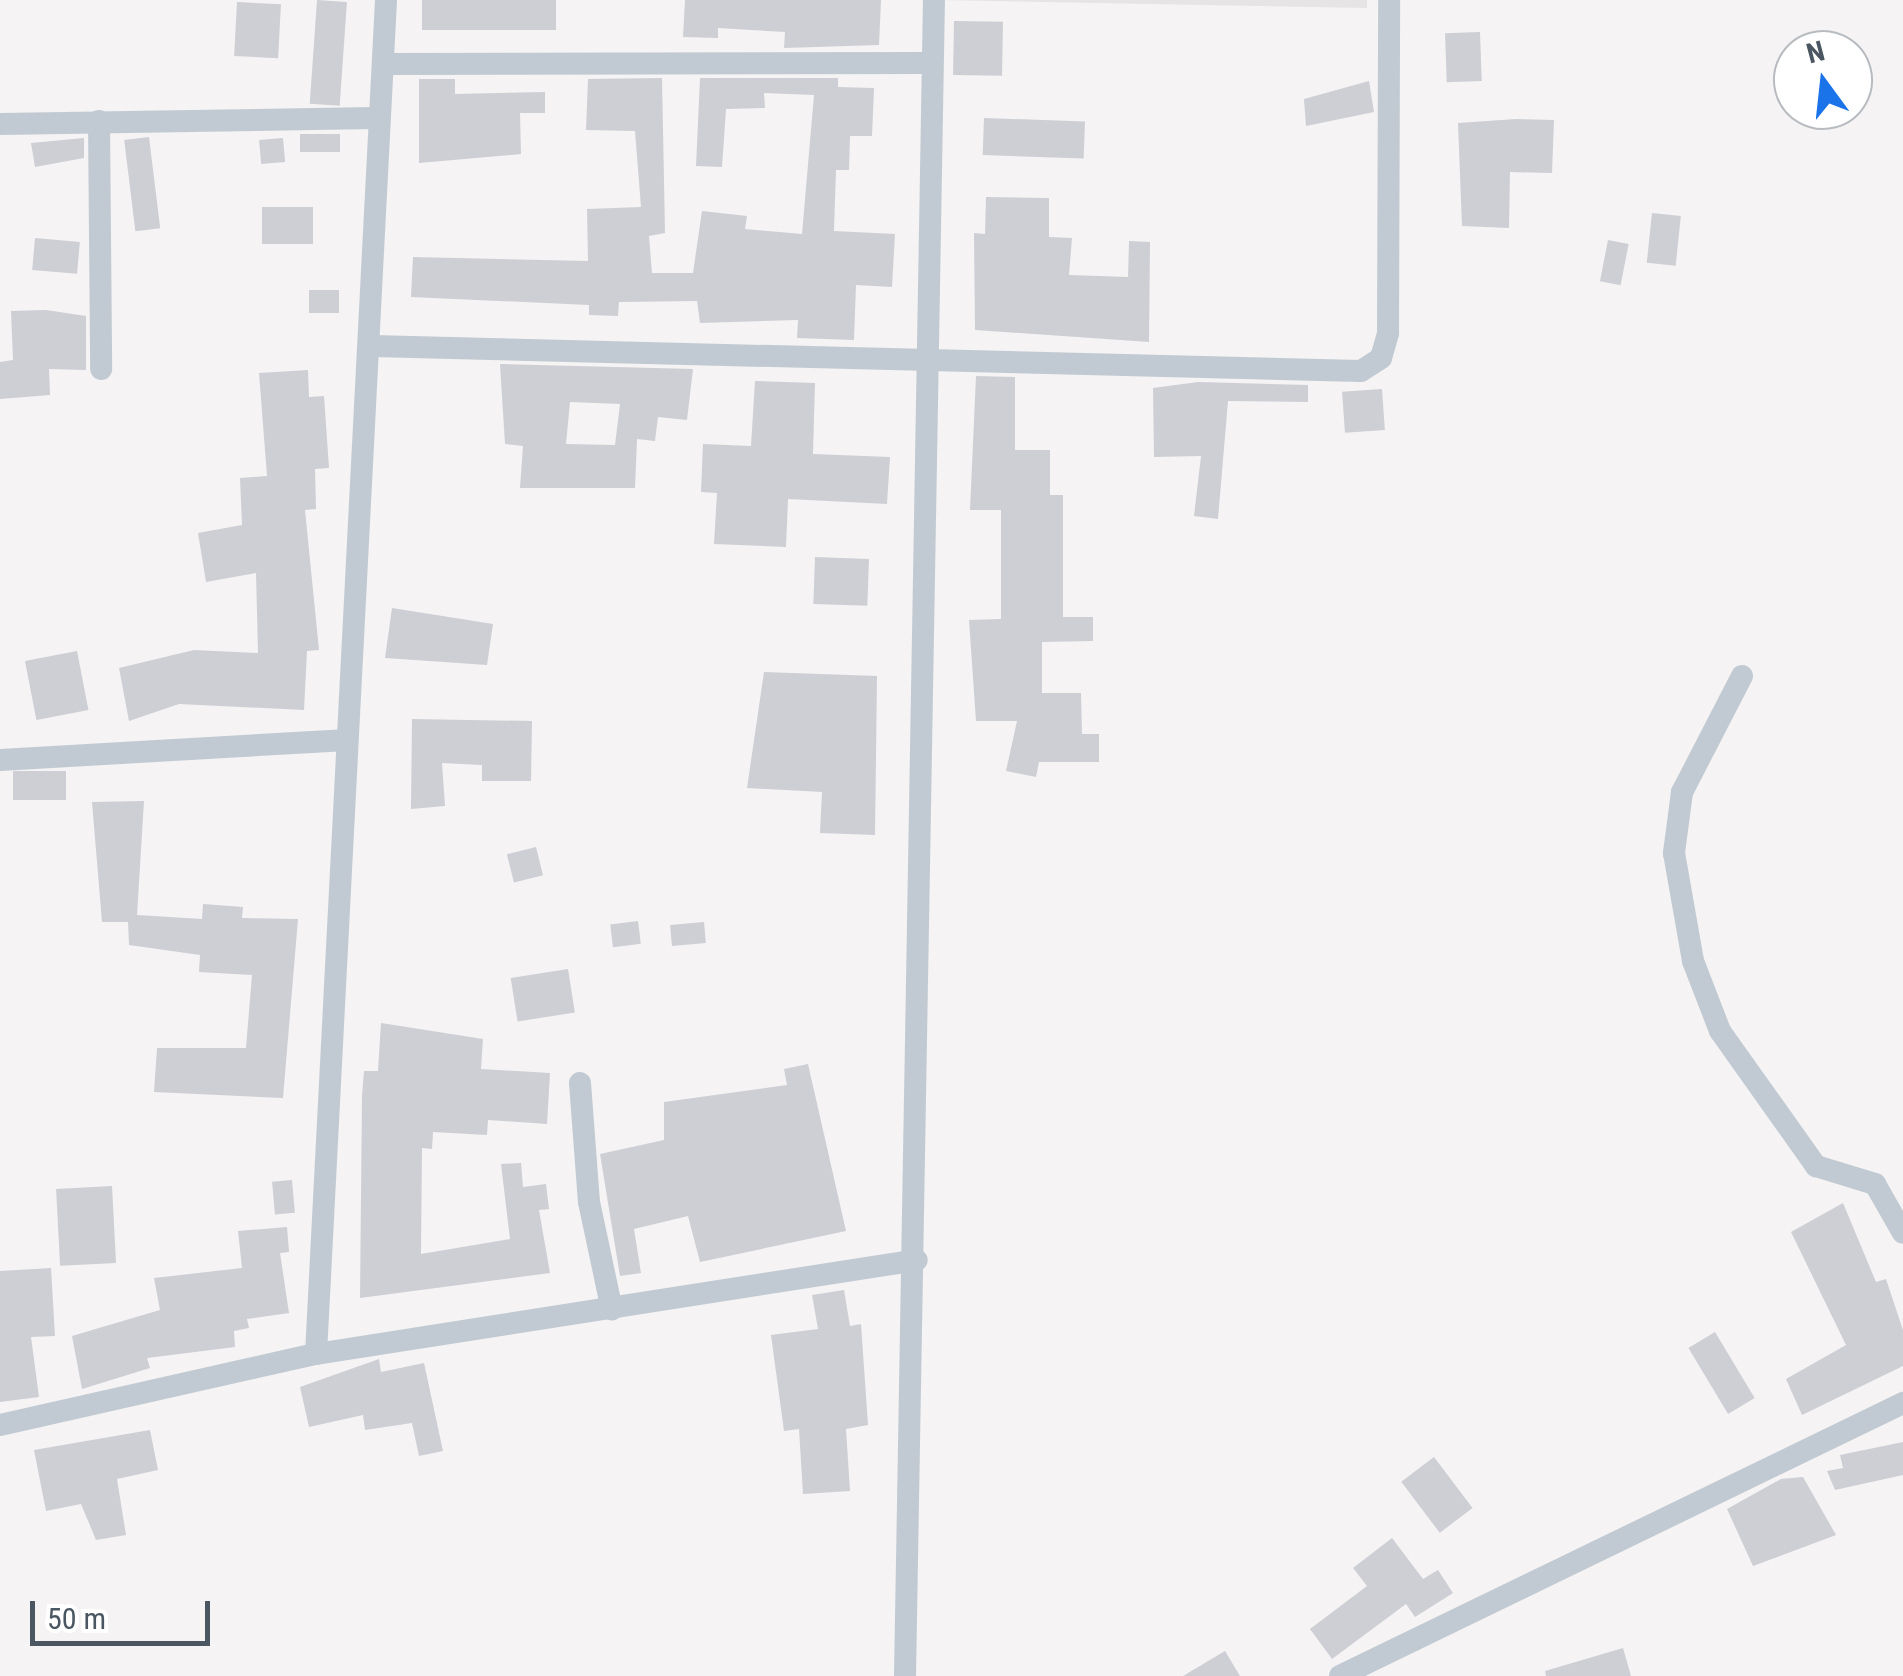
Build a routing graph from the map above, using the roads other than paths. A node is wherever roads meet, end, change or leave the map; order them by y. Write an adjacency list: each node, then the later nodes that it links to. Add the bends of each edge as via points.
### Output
1 (386, 0): 4 (street)
2 (934, 0): 5 (street)
3 (1390, 0): 10 (street, via 1381,358 1338,372)
4 (383, 64): 5 (street); 6 (street)
5 (932, 64): 10 (street)
6 (375, 118): 7 (street); 9 (street)
7 (99, 121): 8 (street); 11 (street)
8 (0, 124)
9 (373, 346): 10 (street); 13 (street)
10 (930, 363): 17 (street)
11 (101, 369)
12 (1742, 676): 16 (street, via 1682,792 1674,853 1693,961 1720,1030 1816,1166 1874,1184)
13 (347, 740): 14 (street); 19 (street)
14 (0, 760)
15 (580, 1083): 18 (street, via 589,1202)
16 (1903, 1232)
17 (917, 1260): 18 (street); 23 (street)
18 (612, 1310): 19 (street)
19 (316, 1354): 21 (street)
20 (1903, 1403): 22 (street)
21 (0, 1425)
22 (1347, 1674)
23 (905, 1676)

